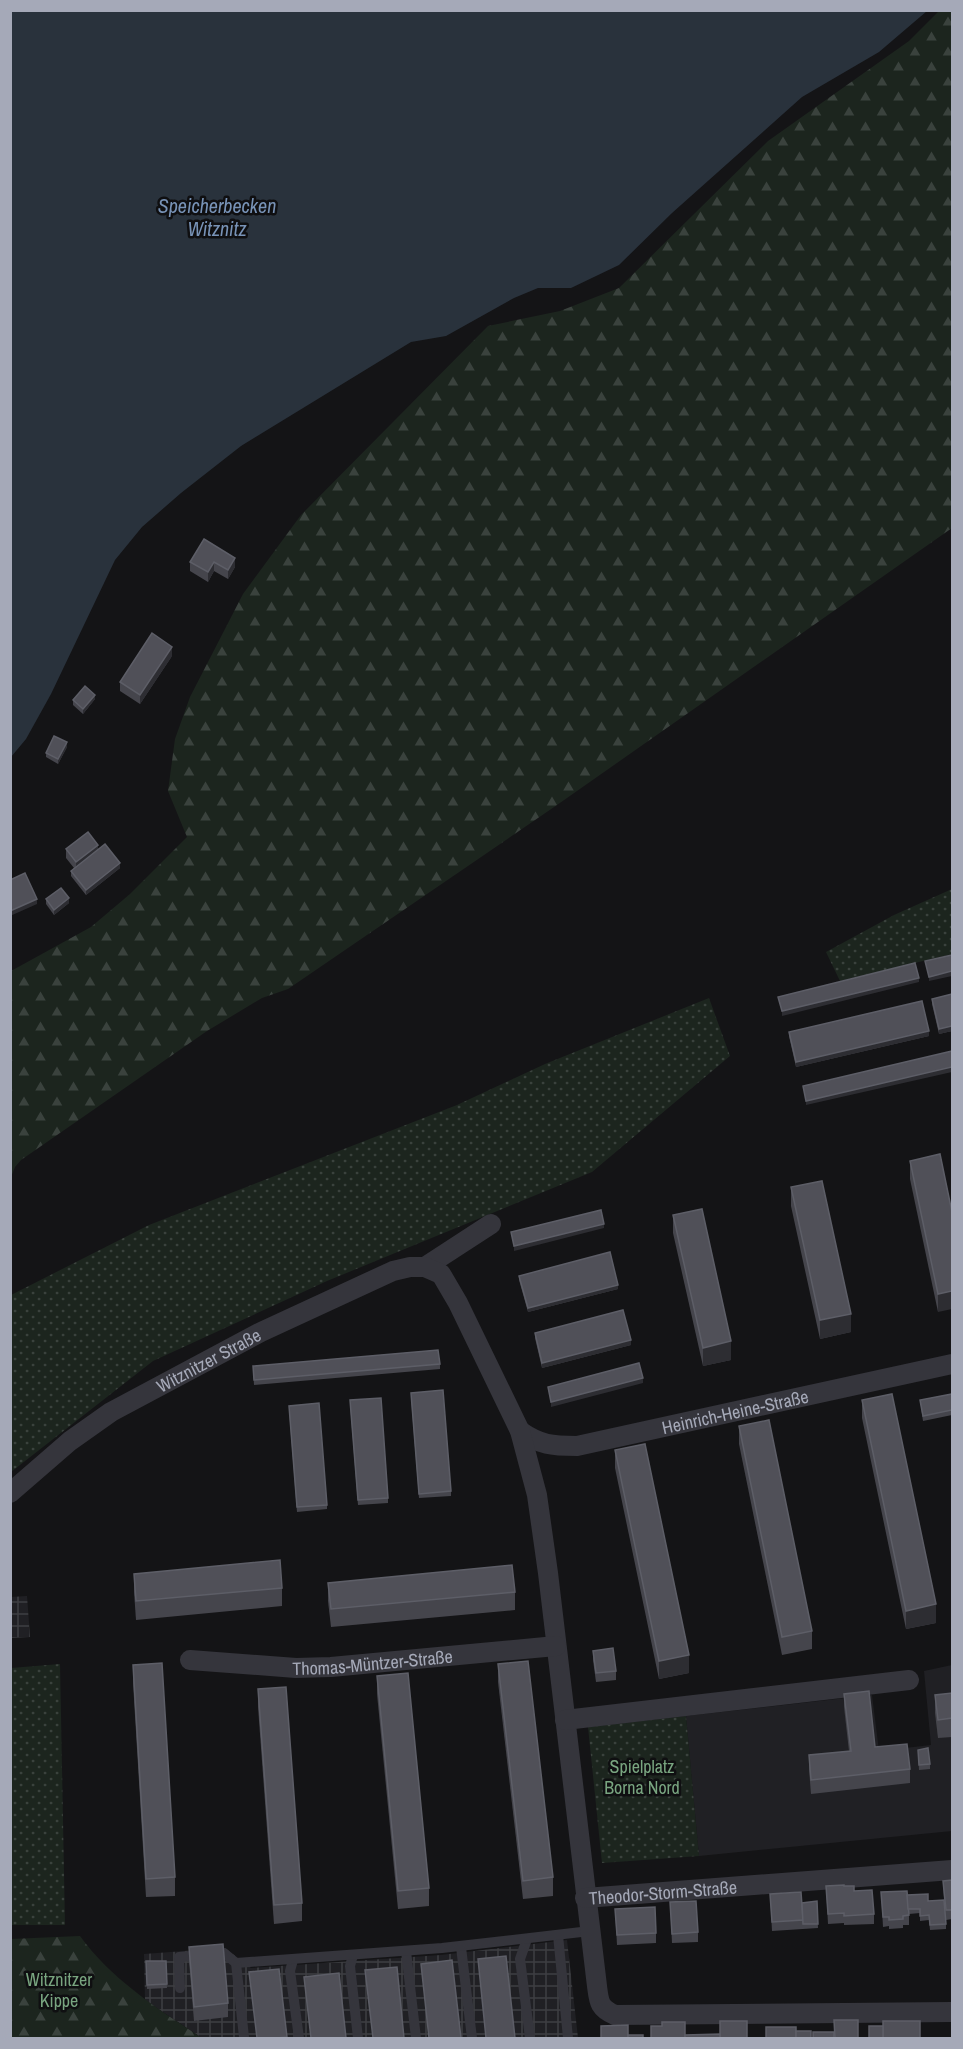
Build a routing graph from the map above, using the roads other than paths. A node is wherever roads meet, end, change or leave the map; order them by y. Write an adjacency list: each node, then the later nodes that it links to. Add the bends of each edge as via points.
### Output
1 (491, 1224): 2 (street, Witznitzer Straße)
2 (425, 1267): 4 (street, via 441,1274 458,1303); 5 (street, Witznitzer Straße, via 393,1271 261,1332 164,1383 111,1412)
3 (952, 1364): 4 (street, Heinrich-Heine-Straße, via 577,1446 553,1446 534,1441)
4 (519, 1431): 6 (street, via 537,1495)
5 (10, 1493)
6 (556, 1646): 7 (street, Thomas-Müntzer-Straße, via 308,1668); 9 (street)
7 (190, 1660)
8 (909, 1680): 9 (street)
9 (565, 1720): 11 (street)
10 (952, 1870): 11 (street, Theodor-Storm-Straße)
11 (585, 1898): 12 (street, Theodor-Storm-Straße)
12 (590, 1931): 13 (lane); 21 (street, Theodor-Storm-Straße, via 599,2001 604,2010 615,2015)
13 (558, 1935): 14 (lane); 28 (lane)
14 (527, 1939): 15 (lane); 27 (lane, via 520,1959)
15 (461, 1947): 16 (lane); 26 (lane)
16 (406, 1951): 17 (lane); 25 (lane)
17 (353, 1955): 18 (lane); 24 (lane, via 350,1966)
18 (293, 1960): 19 (lane); 23 (lane, via 290,1971)
19 (236, 1963): 20 (lane, via 224,1953 179,1957); 22 (lane)
20 (180, 1988)
21 (952, 2012)
22 (244, 2037)
23 (299, 2038)
24 (358, 2038)
25 (416, 2038)
26 (472, 2038)
27 (530, 2038)
28 (568, 2038)

